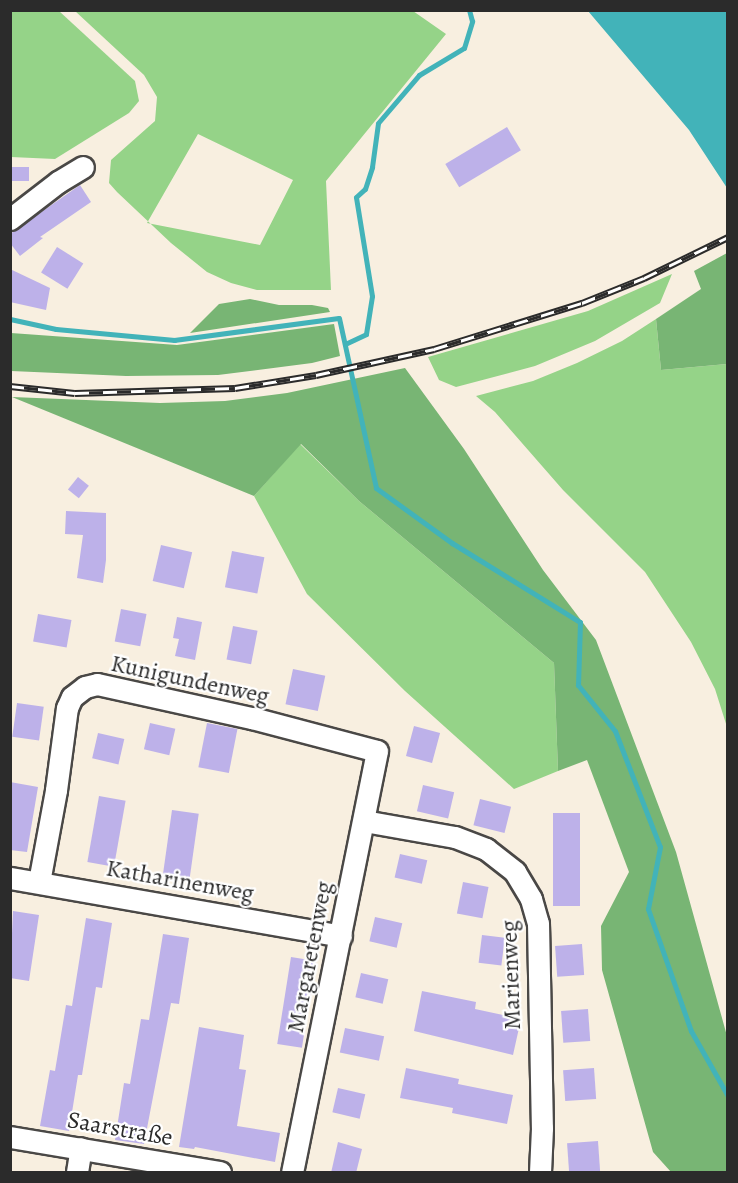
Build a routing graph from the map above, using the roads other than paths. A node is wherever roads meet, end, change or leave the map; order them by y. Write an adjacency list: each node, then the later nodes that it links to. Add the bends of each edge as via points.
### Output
1 (83, 167): 2 (street)
2 (10, 219)
3 (377, 751): 4 (street, Margaretenweg); 6 (street, Kunigundenweg, via 252,718 97,684 85,687 72,697 67,708)
4 (364, 821): 7 (street, Margaretenweg); 13 (street, Marienweg, via 455,837 486,849 515,872 531,899 538,923)
5 (10, 878): 6 (street, Katharinenweg)
6 (39, 882): 7 (street, Katharinenweg)
7 (341, 936): 12 (street, Margaretenweg)
8 (10, 1137): 9 (street, Saarstraße)
9 (81, 1148): 10 (street); 11 (street, Saarstraße)
10 (77, 1173)
11 (220, 1173)
12 (292, 1173)
13 (540, 1173)

